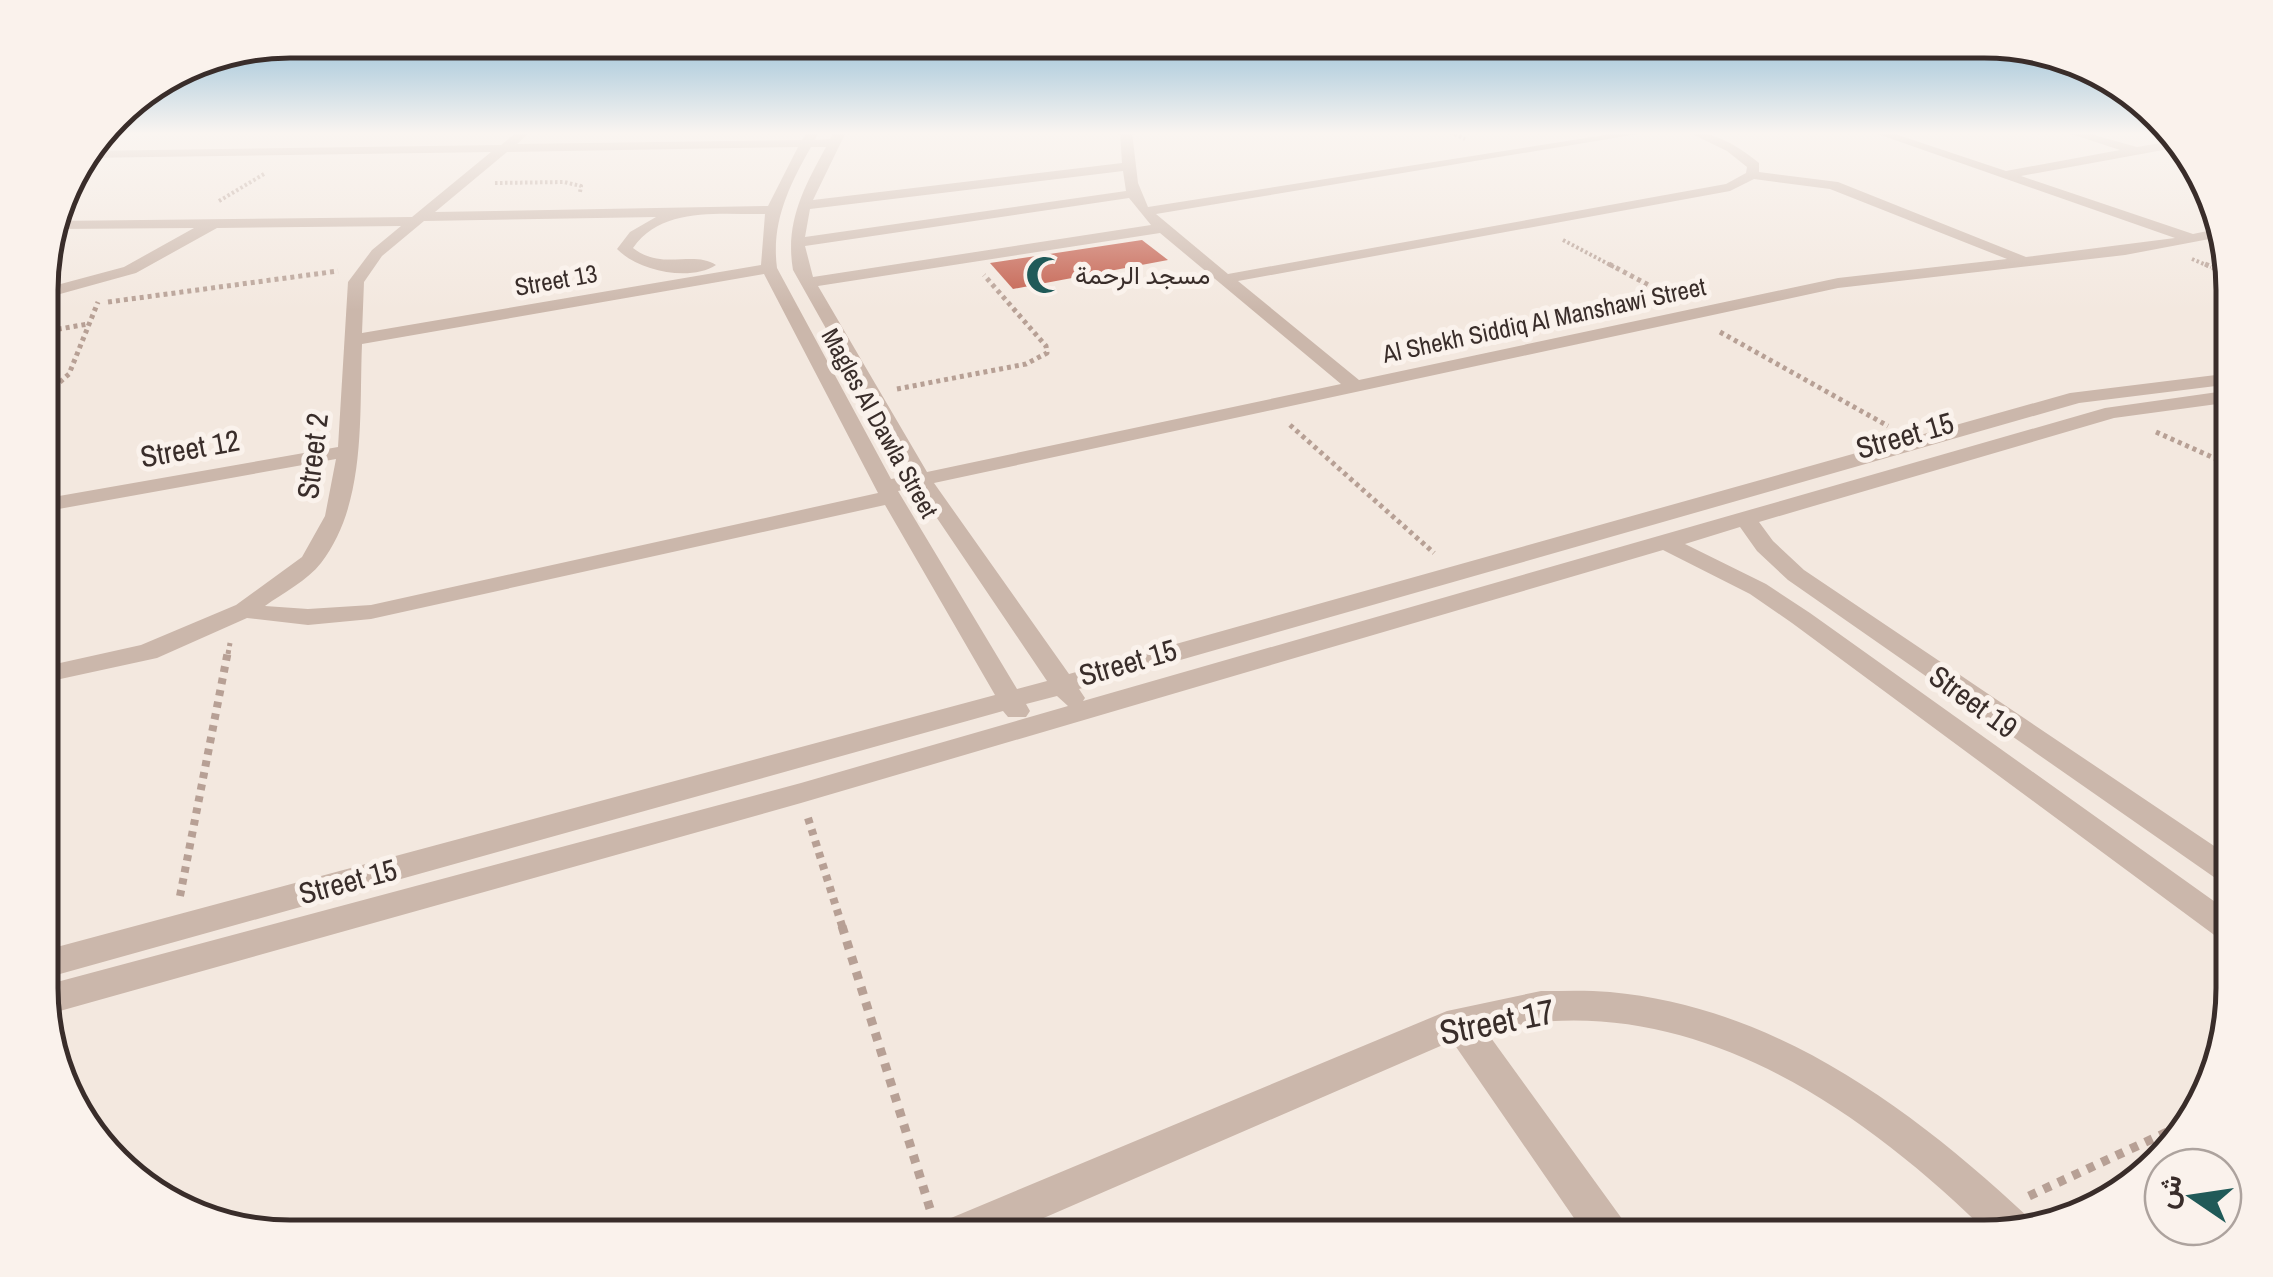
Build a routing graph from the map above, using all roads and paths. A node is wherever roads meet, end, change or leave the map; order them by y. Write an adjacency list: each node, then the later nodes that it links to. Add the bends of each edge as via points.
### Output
1 (234, 192): 18 (path)
2 (453, 192): 17 (street)
3 (576, 192): 16 (path)
4 (782, 192): 13 (street)
5 (810, 192): 12 (street, Magles Al Dawla Street)
6 (921, 192): 12 (street)
7 (1272, 192): 15 (street)
8 (1700, 192): 20 (street)
9 (1849, 192): 27 (street)
10 (2055, 192): 24 (street)
11 (1132, 194): 15 (street); 25 (street)
12 (803, 206): 25 (street, Magles Al Dawla Street)
13 (772, 210): 14 (street); 28 (street)
14 (674, 212): 16 (street); 28 (street, via 635,235 625,249 637,262 668,267)
15 (1144, 212): 22 (street)
16 (558, 214): 17 (street)
17 (420, 219): 19 (street); 29 (street)
18 (184, 223): 19 (street); 21 (street)
19 (214, 223): 31 (street, via 163,255)
20 (1530, 223): 30 (street); 36 (path)
21 (68, 224)
22 (1162, 228): 26 (street); 30 (street)
23 (2209, 236): 24 (street, Al Shekh Siddiq Al Manshawi Street)
24 (2194, 239): 27 (street, Al Shekh Siddiq Al Manshawi Street)
25 (796, 243): 32 (street, Magles Al Dawla Street)
26 (968, 258): 32 (street); 43 (path, via 1047,354 1026,364)
27 (2024, 260): 36 (street, Al Shekh Siddiq Al Manshawi Street, via 1898,274)
28 (768, 261): 34 (street, Magles Al Dawla Street); 39 (street, Street 13)
29 (364, 267): 35 (path); 39 (street, Street 2, via 353,296)
30 (1224, 279): 42 (street)
31 (88, 284): 33 (street); 35 (path, via 97,288)
32 (809, 286): 34 (street); 43 (street, Magles Al Dawla Street)
33 (58, 291)
34 (781, 294): 53 (street, Magles Al Dawla Street)
35 (98, 304): 37 (path)
36 (1694, 313): 42 (street, Al Shekh Siddiq Al Manshawi Street); 47 (path)
37 (89, 324): 38 (path); 41 (path, via 69,374)
38 (58, 329)
39 (352, 340): 48 (street, Street 2)
40 (2215, 380): 47 (street, Street 15, via 2076,397)
41 (58, 384)
42 (1355, 386): 45 (street, Al Shekh Siddiq Al Manshawi Street)
43 (871, 394): 52 (street, Magles Al Dawla Street)
44 (2215, 398): 46 (street, Street 15)
45 (1268, 404): 52 (street, Al Shekh Siddiq Al Manshawi Street); 57 (path)
46 (2112, 412): 50 (path); 51 (street, Street 15)
47 (1918, 442): 49 (street, Street 15)
48 (348, 452): 54 (street, Street 12); 58 (street, Street 2, via 336,516 311,561)
49 (1868, 458): 51 (street); 57 (street, Street 15)
50 (2215, 458)
51 (1895, 472): 55 (street, Street 15)
52 (920, 479): 53 (street, Al Shekh Siddiq Al Manshawi Street); 60 (street, Magles Al Dawla Street)
53 (888, 492): 58 (street, Al Shekh Siddiq Al Manshawi Street, via 371,612 280,618); 61 (street, Magles Al Dawla Street)
54 (58, 503)
55 (1745, 518): 56 (street, Street 15); 65 (street, Street 19, via 1796,575)
56 (1666, 543): 62 (street, Street 15); 66 (street, Street 19, via 1801,618)
57 (1457, 574): 60 (street, Street 15)
58 (245, 610): 59 (street, Street 2, via 148,652); 67 (path, via 224,666)
59 (58, 672)
60 (1063, 684): 61 (street, Street 15); 62 (street, Magles Al Dawla Street)
61 (1010, 700): 63 (street, Magles Al Dawla Street); 67 (street, Street 15)
62 (1080, 710): 63 (street, Street 15)
63 (1026, 727): 64 (street, Street 15)
64 (801, 793): 69 (street, Street 15); 75 (path)
65 (2215, 853)
66 (2215, 919)
67 (174, 926): 68 (street, Street 15)
68 (58, 960)
69 (58, 997)
70 (1459, 1022): 73 (street); 74 (street, Street 17, via 1541,1006 1630,1009 1723,1032 1818,1074 1898,1126); 76 (street, Street 17)
71 (2160, 1138): 72 (path)
72 (2015, 1217)
73 (1599, 1219)
74 (2001, 1219)
75 (940, 1220)
76 (964, 1220)

